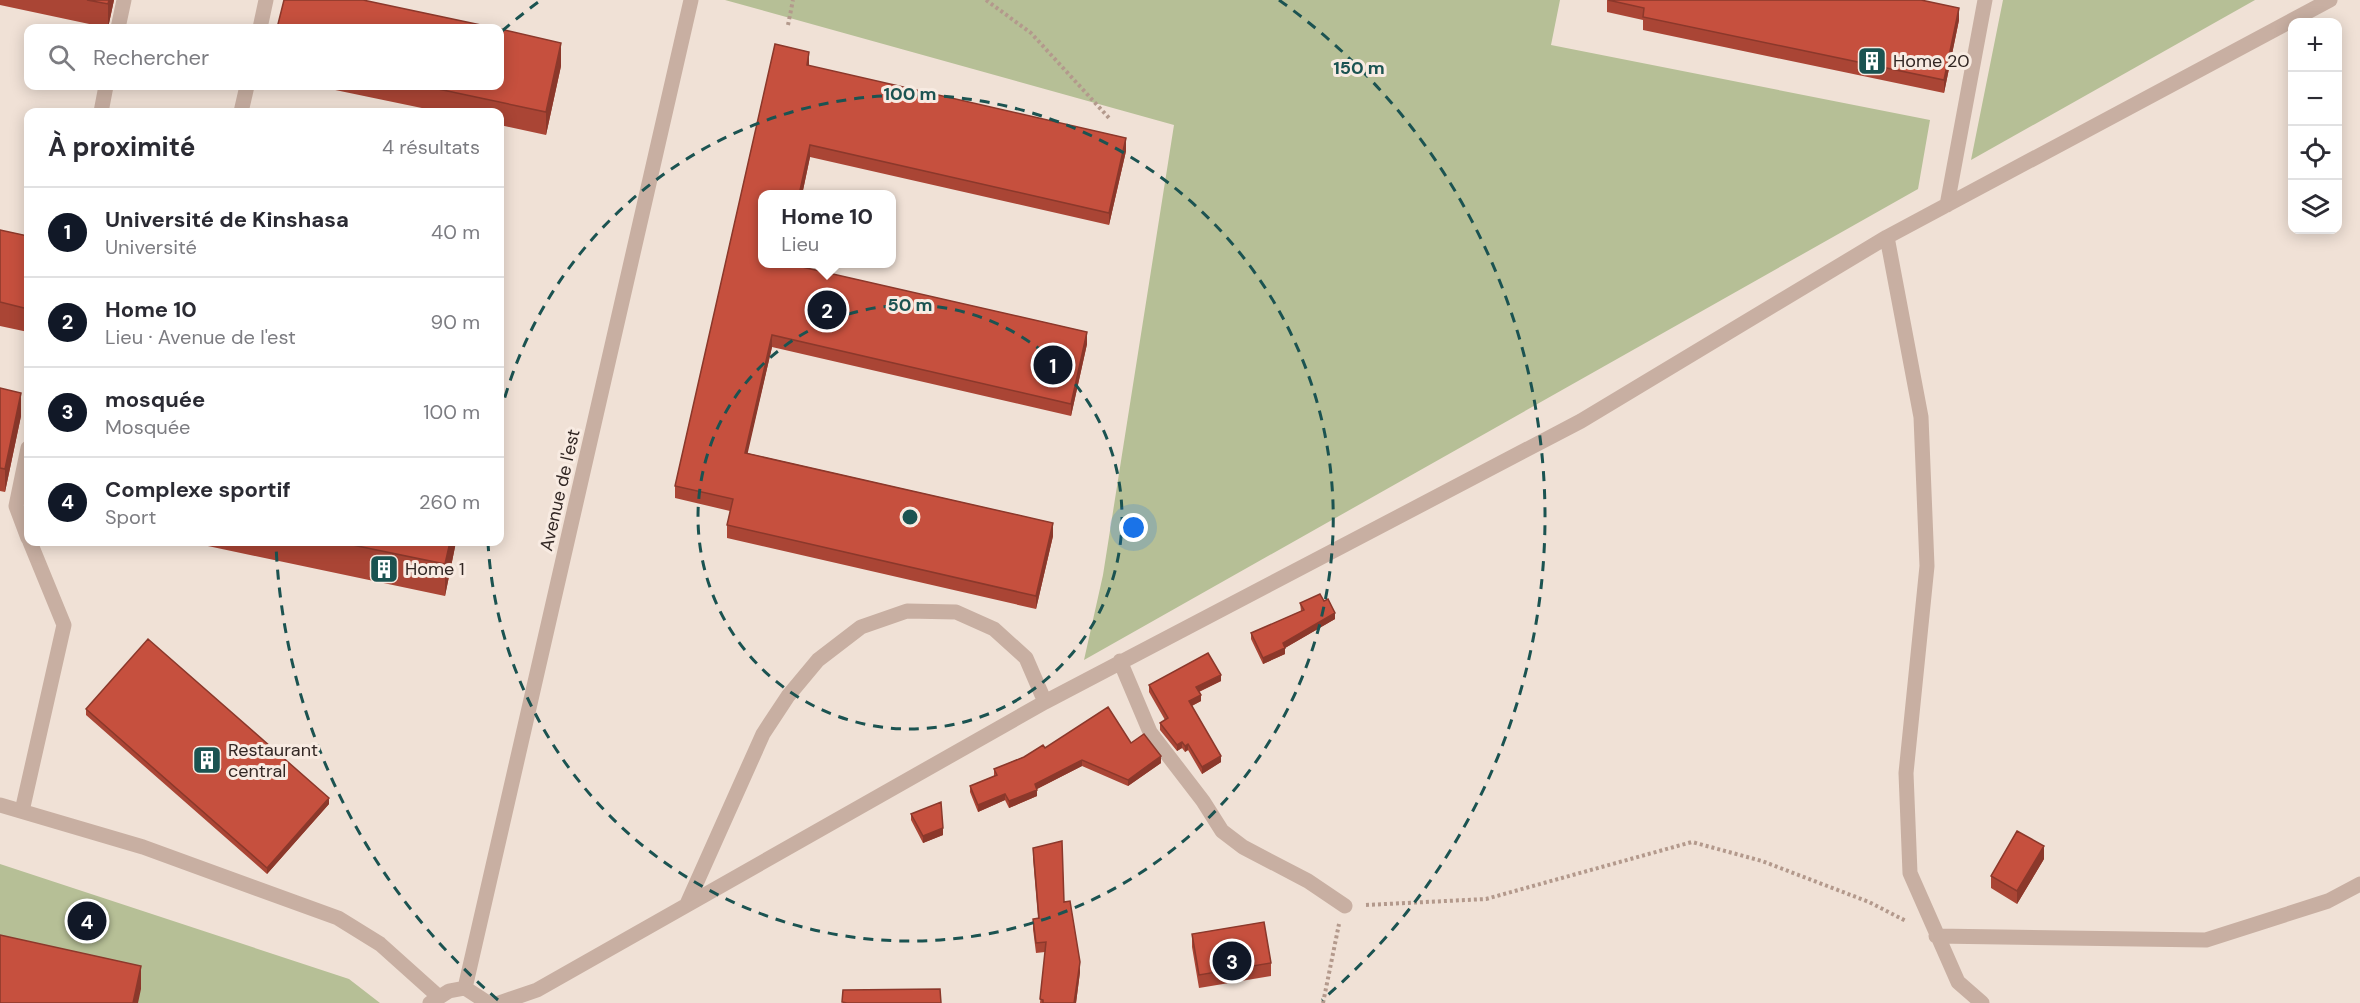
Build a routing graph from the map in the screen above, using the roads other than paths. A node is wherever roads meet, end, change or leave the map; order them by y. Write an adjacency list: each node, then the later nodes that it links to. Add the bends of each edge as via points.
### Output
1 (124, 0): 6 (street)
2 (266, 0): 7 (street)
3 (691, 0): 25 (street, Avenue de l'est)
4 (1985, 0): 12 (street)
5 (2330, 0): 12 (street)
6 (119, 24)
7 (261, 24)
8 (105, 90): 10 (street)
9 (246, 90): 11 (street)
10 (101, 108)
11 (242, 108)
12 (1947, 205): 13 (street)
13 (1887, 237): 17 (street, via 1581,421); 24 (street, via 1921,417 1927,566 1906,773 1910,873)
14 (24, 487): 15 (street)
15 (22, 507)
16 (31, 546): 20 (street, via 64,625)
17 (1120, 661): 18 (street); 23 (street, via 1150,732 1222,831)
18 (1045, 702): 22 (street); 22 (street, via 1026,658 994,628 956,612 907,611 861,627 818,660 763,734)
19 (0, 805): 20 (street)
20 (22, 811): 26 (street, via 143,847 338,918 380,944)
21 (2360, 884): 24 (street, via 2328,901 2206,940)
22 (687, 904): 28 (street, via 537,990)
23 (1345, 906)
24 (1936, 936): 29 (street, via 1958,982)
25 (465, 988): 26 (street); 27 (street)
26 (434, 999)
27 (488, 1003)
28 (499, 1003)
29 (1982, 1003)

